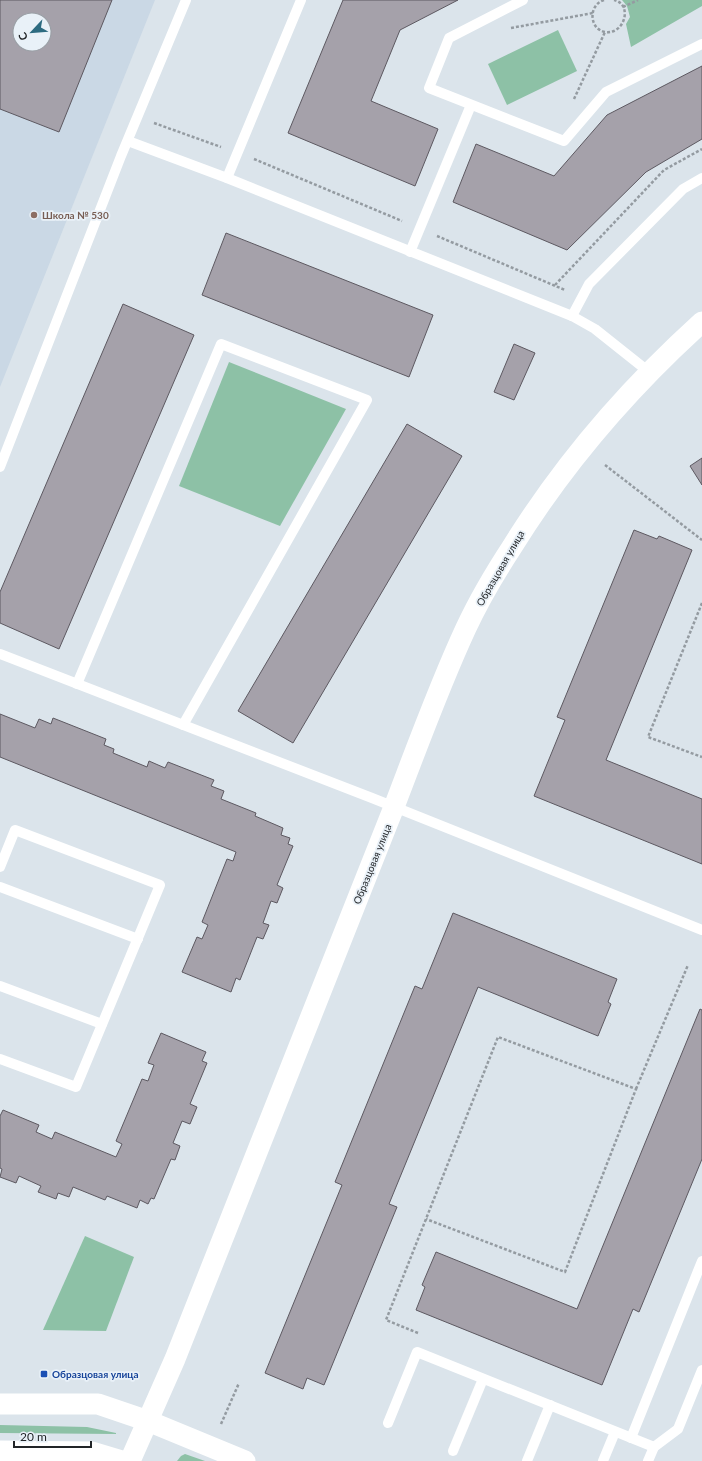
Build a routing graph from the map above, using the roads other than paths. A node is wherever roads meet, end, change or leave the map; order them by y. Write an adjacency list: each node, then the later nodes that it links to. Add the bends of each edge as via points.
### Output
1 (186, 0): 6 (lane)
2 (301, 0): 7 (lane)
3 (523, 0): 5 (lane, via 448,40 429,88)
4 (702, 44): 5 (lane, via 606,92 564,141)
5 (471, 105): 9 (lane)
6 (128, 141): 7 (lane); 13 (lane)
7 (227, 178): 9 (lane)
8 (702, 178): 10 (lane, via 683,189 589,284)
9 (410, 252): 10 (lane)
10 (572, 316): 12 (lane, via 595,329)
11 (702, 322): 12 (street, Образцовая улица)
12 (649, 372): 17 (street, Образцовая улица, via 565,468 495,574 466,627)
13 (0, 467)
14 (0, 654): 15 (lane)
15 (77, 684): 16 (lane); 16 (lane, via 221,344 367,400)
16 (183, 725): 17 (lane)
17 (394, 807): 20 (lane); 30 (street, Образцовая улица, via 176,1359)
18 (0, 867): 21 (lane, via 16,830 160,885)
19 (0, 887): 21 (lane)
20 (702, 930)
21 (138, 939): 23 (lane)
22 (0, 986): 23 (lane)
23 (102, 1024): 24 (lane, via 76,1087)
24 (0, 1059)
25 (702, 1261): 33 (lane)
26 (702, 1370): 34 (lane, via 678,1429)
27 (483, 1379): 29 (lane); 31 (lane, via 417,1352); 36 (lane)
28 (0, 1404): 30 (street, via 98,1404)
29 (550, 1405): 32 (lane); 40 (lane)
30 (148, 1422): 38 (street, Образцовая улица); 39 (street)
31 (388, 1423)
32 (615, 1432): 33 (lane); 41 (lane)
33 (631, 1438): 34 (lane)
34 (654, 1447): 42 (lane)
35 (0, 1451): 37 (street, via 92,1452)
36 (453, 1451)
37 (122, 1461)
38 (130, 1461)
39 (245, 1461)
40 (527, 1461)
41 (603, 1461)
42 (648, 1461)

